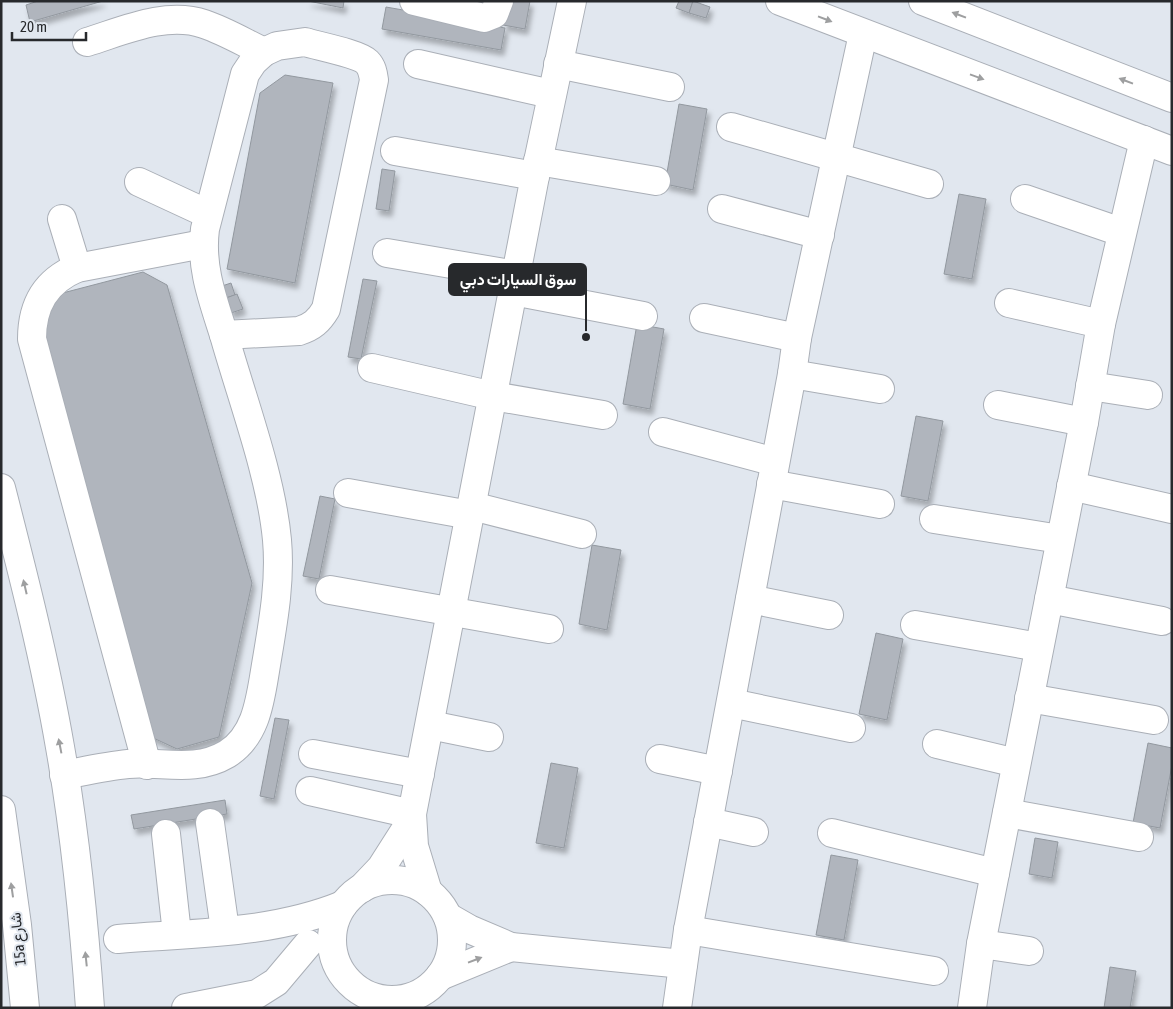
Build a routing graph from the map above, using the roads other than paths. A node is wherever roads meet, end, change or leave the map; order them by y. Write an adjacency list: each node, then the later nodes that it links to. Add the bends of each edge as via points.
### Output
1 (414, 1): 2 (street, via 484,18 494,14)
2 (499, 1)
3 (572, 1): 10 (street)
4 (780, 1): 6 (street, one-way to 6)
5 (922, 1): 13 (street, one-way to 5)
6 (863, 34): 15 (street, one-way to 15); 18 (street)
7 (87, 42): 8 (street, via 159,22 190,21 205,24)
8 (264, 52): 25 (street, via 253,62 240,88); 37 (street, via 277,46 305,42 358,56 372,70 374,80 326,310 311,327 299,331)
9 (418, 64): 12 (street)
10 (558, 64): 11 (street); 12 (street)
11 (670, 86)
12 (551, 94): 19 (street)
13 (1172, 98)
14 (731, 127): 18 (street)
15 (1144, 140): 17 (street); 27 (street)
16 (395, 151): 19 (street)
17 (1172, 151)
18 (837, 158): 22 (street); 28 (street)
19 (537, 168): 20 (street); 32 (street)
20 (656, 181)
21 (138, 182): 25 (street)
22 (929, 184)
23 (1025, 199): 27 (street)
24 (722, 209): 28 (street)
25 (208, 214): 29 (street)
26 (62, 219): 31 (street)
27 (1121, 232): 36 (street)
28 (820, 235): 38 (street)
29 (203, 244): 31 (street); 37 (street, via 204,266)
30 (387, 253): 32 (street)
31 (78, 268): 78 (street, via 54,281 43,293 34,315 32,339)
32 (515, 284): 34 (street); 44 (street)
33 (1009, 302): 36 (street)
34 (643, 316)
35 (704, 318): 38 (street)
36 (1101, 324): 41 (street)
37 (224, 335): 78 (street, via 267,485 277,541 277,598 259,705 243,740 229,753 212,762 192,766)
38 (797, 338): 40 (street)
39 (372, 368): 44 (street)
40 (792, 374): 42 (street); 49 (street)
41 (1090, 386): 43 (street); 47 (street)
42 (880, 390)
43 (1148, 395)
44 (493, 396): 46 (street); 55 (street)
45 (998, 405): 47 (street)
46 (603, 415)
47 (1084, 422): 50 (street)
48 (663, 432): 49 (street)
49 (774, 473): 53 (street); 60 (street)
50 (1071, 486): 54 (street); 58 (street)
51 (1, 488): 81 (street, one-way to 51, via 38,640)
52 (348, 493): 55 (street)
53 (880, 504)
54 (1172, 509)
55 (471, 511): 57 (street); 62 (street)
56 (934, 519): 58 (street)
57 (582, 534)
58 (1060, 540): 61 (street)
59 (330, 590): 62 (street)
60 (750, 599): 63 (street); 69 (street)
61 (1049, 599): 64 (street); 67 (street)
62 (451, 612): 66 (street); 71 (street)
63 (828, 615)
64 (1162, 621)
65 (915, 625): 67 (street)
66 (549, 629)
67 (1039, 647): 68 (street)
68 (1029, 698): 70 (street); 77 (street)
69 (731, 703): 72 (street); 79 (street)
70 (1154, 720)
71 (430, 725): 73 (street); 80 (street)
72 (851, 728)
73 (489, 737)
74 (936, 744): 77 (street)
75 (313, 754): 80 (street)
76 (660, 759): 79 (street)
77 (1016, 763): 84 (street)
78 (147, 765): 81 (street, via 129,764)
79 (718, 771): 86 (street)
80 (420, 774): 85 (street)
81 (64, 775): 112 (street, one-way to 81)
82 (310, 791): 85 (street)
83 (1, 810): 111 (street, 15a شارع, one-way to 83)
84 (1006, 813): 91 (street); 92 (street)
85 (411, 818): 93 (street, via 420,869); 94 (street, via 381,868)
86 (708, 822): 88 (street); 98 (street)
87 (210, 823): 97 (street)
88 (754, 832)
89 (832, 833): 92 (street)
90 (166, 834): 99 (street)
91 (1139, 837)
92 (995, 873): 102 (street)
93 (428, 892): 94 (street, via 412,883 378,881); 95 (street)
94 (352, 897): 96 (street, via 316,916); 105 (street, via 336,918 333,932)
95 (448, 917): 103 (street); 108 (street, via 452,937 449,958)
96 (259, 927): 97 (street); 101 (street)
97 (225, 930): 99 (street)
98 (688, 930): 106 (street); 107 (street)
99 (177, 934): 100 (street)
100 (118, 939)
101 (308, 944): 105 (street); 113 (street, via 276,982 257,994)
102 (981, 944): 104 (street); 115 (street)
103 (512, 947): 106 (street); 108 (street, one-way to 103)
104 (1029, 951)
105 (336, 960): 109 (street)
106 (683, 964): 114 (street)
107 (934, 971)
108 (440, 976): 110 (street)
109 (361, 998): 110 (street)
110 (408, 1002)
111 (25, 1008)
112 (90, 1008)
113 (186, 1008)
114 (677, 1008)
115 (972, 1008)

